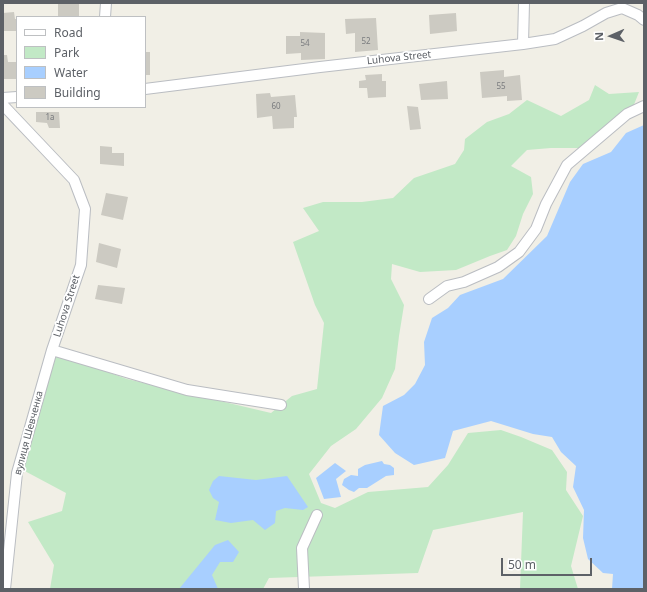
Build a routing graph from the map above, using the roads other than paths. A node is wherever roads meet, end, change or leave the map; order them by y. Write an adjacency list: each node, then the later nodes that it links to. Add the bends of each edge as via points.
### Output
1 (106, 3): 3 (street)
2 (524, 3): 5 (street)
3 (105, 16)
4 (644, 20): 5 (street, Luhova Street, via 638,14 622,8 606,13 555,39)
5 (523, 44): 6 (street, Luhova Street)
6 (146, 89)
7 (16, 97): 8 (street)
8 (3, 98)
9 (3, 105): 12 (street, Luhova Street, via 74,180 85,209 81,265)
10 (644, 106): 11 (street, via 627,114 567,165 536,229 519,252 498,267 464,282 447,286)
11 (429, 298)
12 (52, 350): 13 (street, Luhova Street, via 187,390); 15 (street, вулиця Шевченка, via 17,473)
13 (281, 405)
14 (317, 515): 16 (street, via 302,548)
15 (6, 589)
16 (304, 589)

